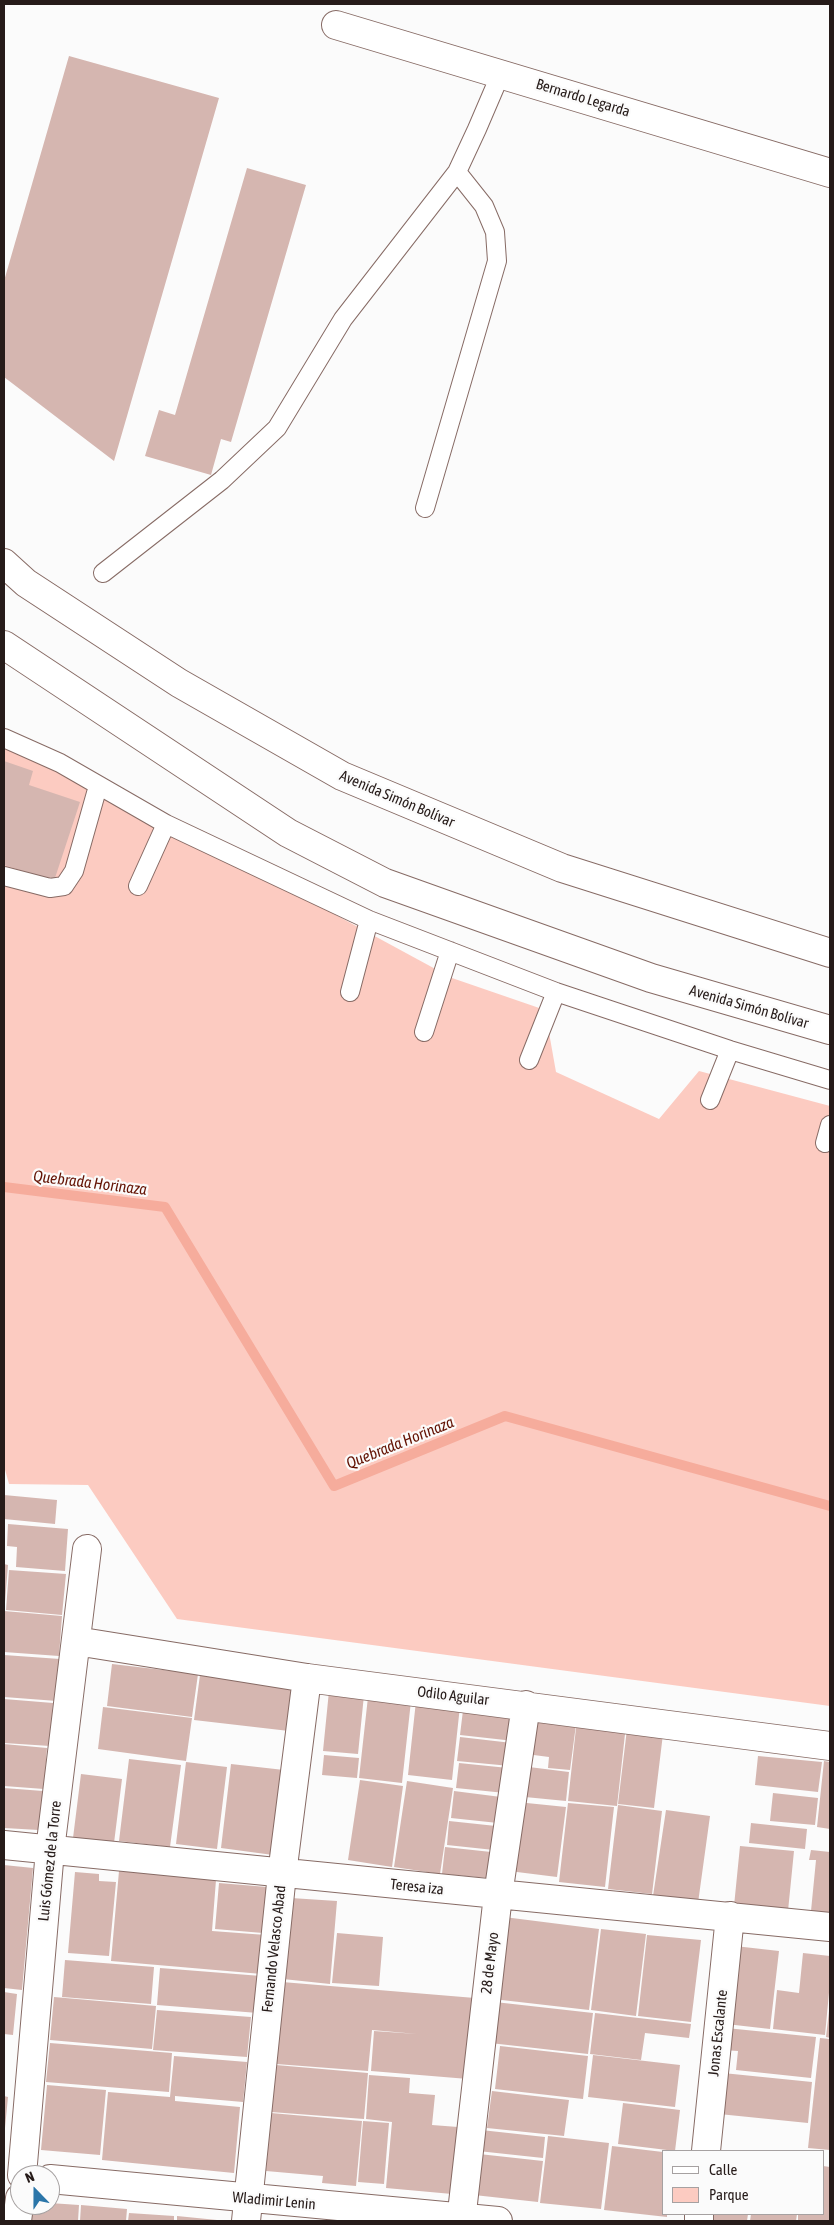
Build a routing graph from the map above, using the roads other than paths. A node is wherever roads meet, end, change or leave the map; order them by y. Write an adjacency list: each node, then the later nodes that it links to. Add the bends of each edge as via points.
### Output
1 (336, 25): 2 (main road, Bernardo Legarda)
2 (501, 73): 3 (lane); 4 (main road, Bernardo Legarda)
3 (457, 172): 5 (lane, via 484,206 495,232 497,261); 7 (lane, via 343,319 277,428 222,480)
4 (830, 172)
5 (425, 508)
6 (4, 563): 16 (main road, Avenida Simón Bolívar, via 26,583 179,683 342,776 562,868)
7 (103, 573)
8 (4, 645): 19 (main road, Avenida Simón Bolívar, via 288,833 385,883 650,978)
9 (4, 738): 10 (lane, via 60,763)
10 (98, 786): 11 (lane); 12 (lane, via 74,871 64,886 50,888)
11 (166, 824): 13 (lane); 14 (lane)
12 (4, 876)
13 (138, 886)
14 (369, 920): 15 (lane); 17 (lane)
15 (450, 951): 18 (lane); 20 (lane)
16 (830, 953)
17 (350, 992)
18 (556, 992): 21 (lane); 22 (lane)
19 (830, 1030)
20 (424, 1032)
21 (730, 1050): 23 (lane); 24 (lane)
22 (529, 1060)
23 (830, 1080)
24 (710, 1100)
25 (830, 1125): 26 (lane)
26 (825, 1143)
27 (87, 1549): 28 (main road, Luis Gómez de la Torre)
28 (76, 1642): 29 (main road, Odilo Aguilar); 33 (main road, Luis Gómez de la Torre)
29 (307, 1678): 30 (main road, Odilo Aguilar); 34 (main road, Fernando Velasco Abad)
30 (526, 1705): 31 (main road, Odilo Aguilar); 35 (main road, 28 de Mayo)
31 (830, 1746)
32 (4, 1845): 33 (main road, Teresa iza)
33 (50, 1850): 34 (main road, Teresa iza); 39 (main road, Luis Gómez de la Torre)
34 (282, 1874): 35 (main road, Teresa iza); 41 (main road, Fernando Velasco Abad)
35 (498, 1895): 36 (main road, Teresa iza); 42 (main road, 28 de Mayo)
36 (730, 1916): 37 (main road, Teresa iza); 38 (main road, Jonas Escalante)
37 (830, 1927)
38 (706, 2150)
39 (22, 2165)
40 (60, 2181): 41 (main road, Wladimir Lenin)
41 (248, 2210): 42 (main road, Wladimir Lenin)
42 (461, 2220): 43 (main road, Wladimir Lenin)
43 (498, 2221)

